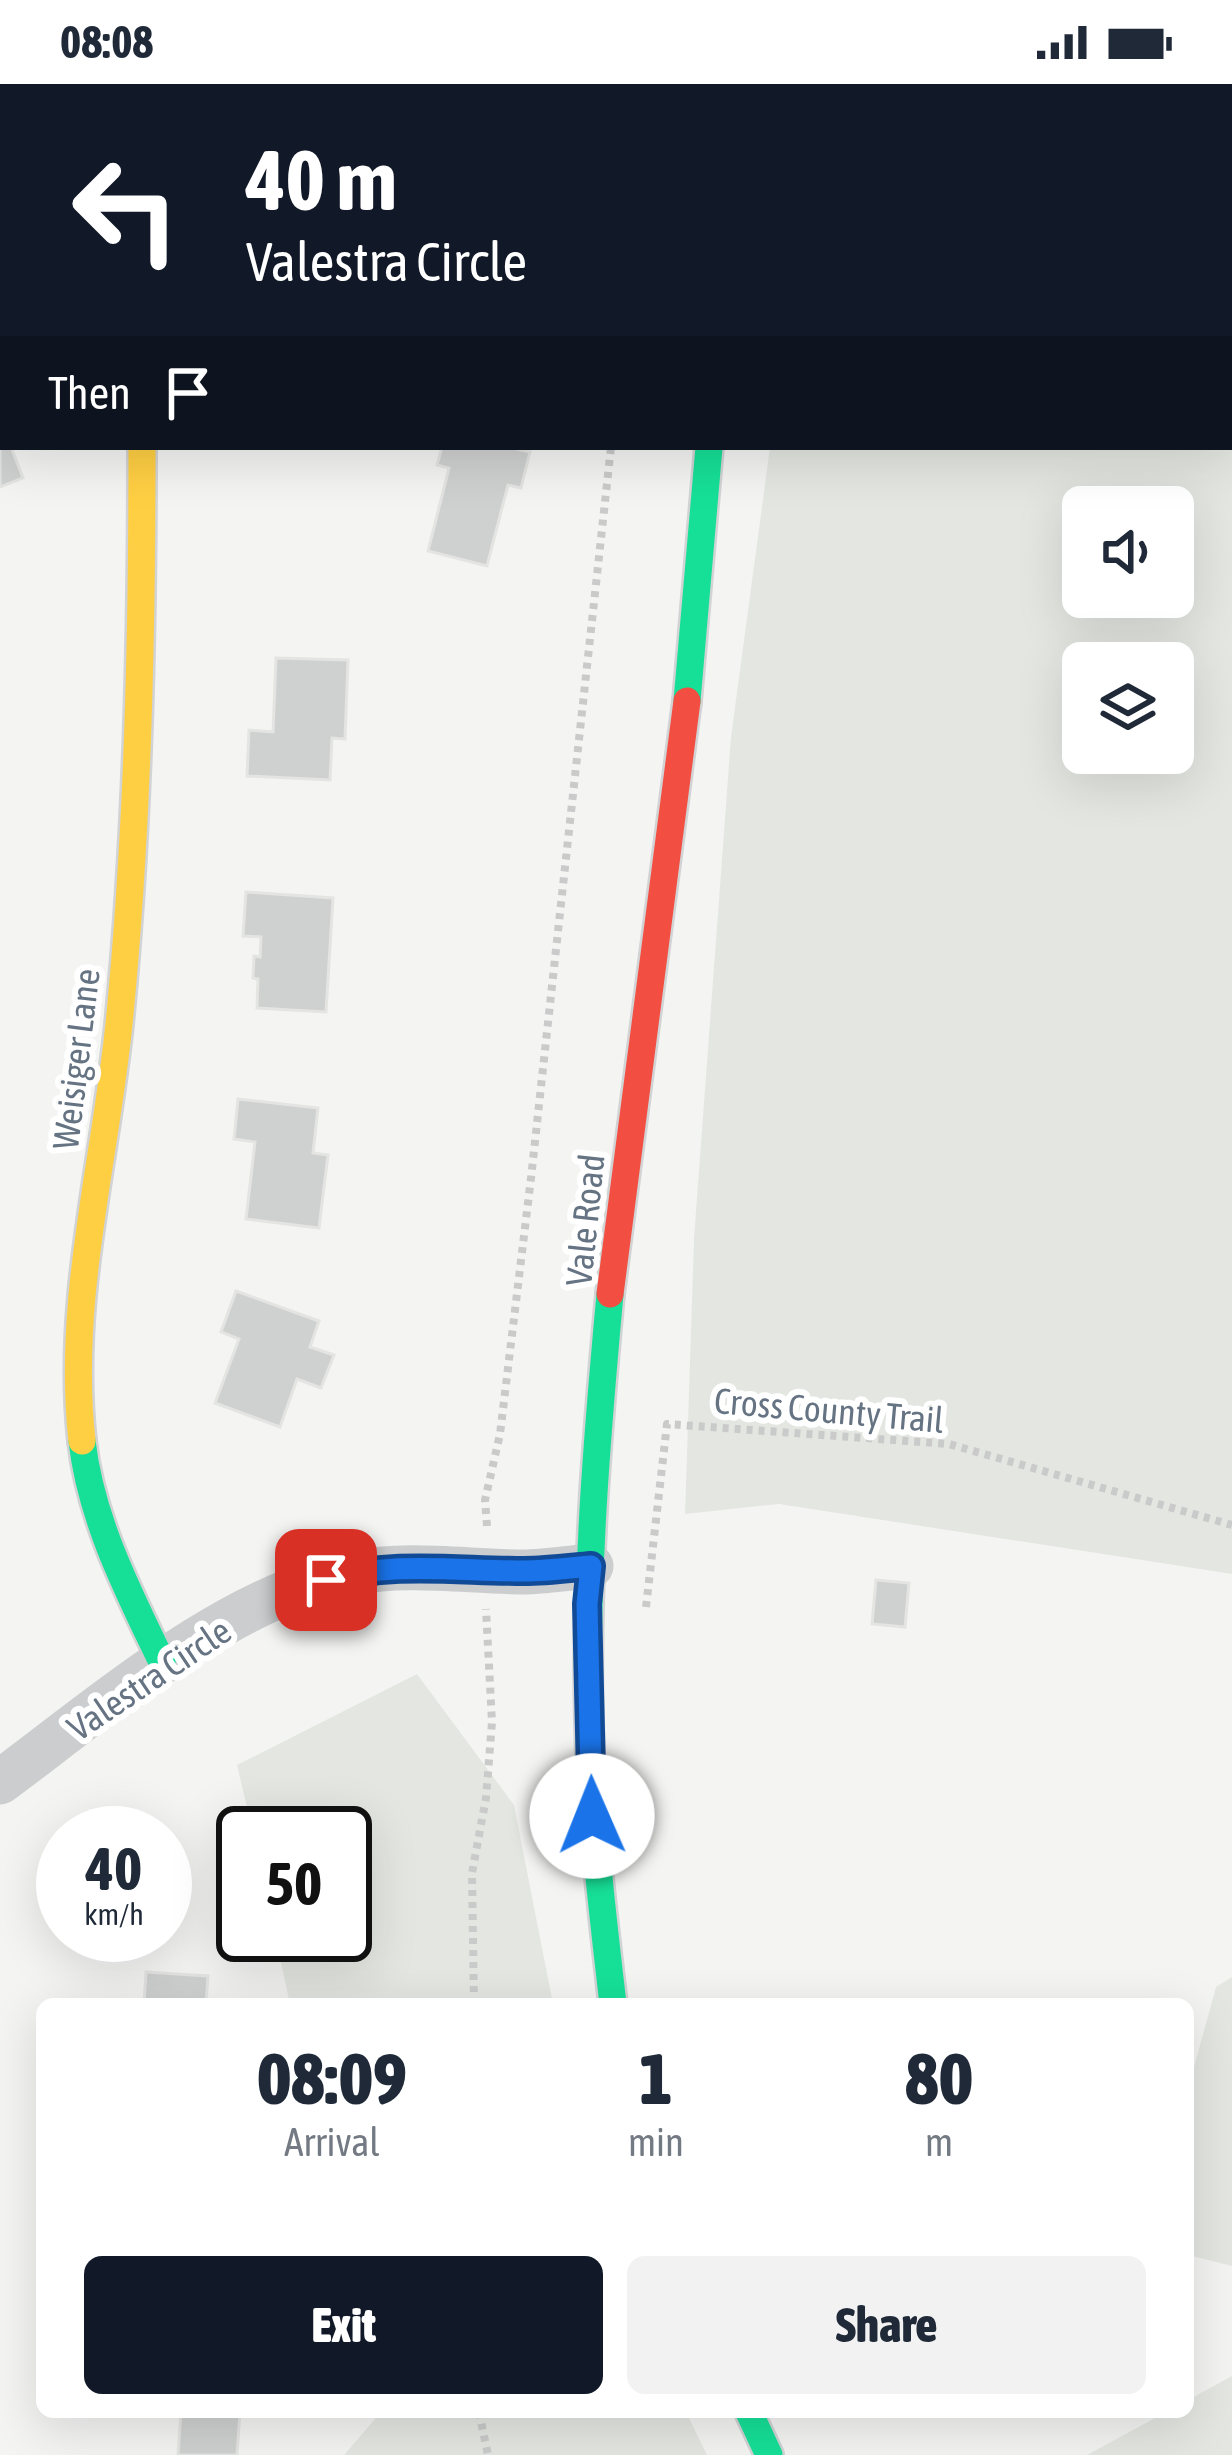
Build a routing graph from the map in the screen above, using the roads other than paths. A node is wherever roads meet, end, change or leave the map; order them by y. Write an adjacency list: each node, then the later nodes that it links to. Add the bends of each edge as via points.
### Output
1 (142, 450): 4 (main road, Weisiger Lane, via 134,851 82,1294 77,1403 94,1512)
2 (710, 450): 3 (main road, Vale Road, via 596,1453)
3 (591, 1566): 4 (street, Valestra Circle, via 352,1573 300,1587); 6 (main road, Vale Road, via 592,1816)
4 (162, 1662): 5 (street, Valestra Circle)
5 (0, 1782)
6 (613, 1998)
7 (752, 2418): 8 (main road)
8 (769, 2455)

